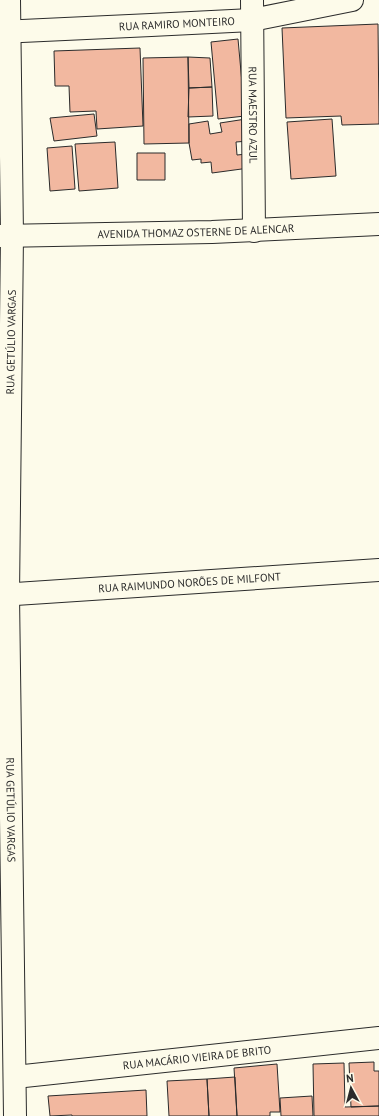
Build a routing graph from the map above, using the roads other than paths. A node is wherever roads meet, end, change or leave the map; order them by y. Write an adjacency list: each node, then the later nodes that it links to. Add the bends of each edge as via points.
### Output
1 (9, 0): 4 (main road, RUA GETÚLIO VARGAS)
2 (352, 0): 3 (main road, RUA RAMIRO MONTEIRO)
3 (252, 10): 4 (main road, RUA RAMIRO MONTEIRO); 6 (main road, RUA MAESTRO AZUL)
4 (5, 32): 7 (main road, RUA GETÚLIO VARGAS)
5 (379, 224): 6 (main road, AVENIDA THOMAZ OSTERNE DE ALENCAR)
6 (254, 231): 7 (main road, AVENIDA THOMAZ OSTERNE DE ALENCAR)
7 (6, 236): 9 (main road, RUA GETÚLIO VARGAS)
8 (379, 570): 9 (main road, RUA RAIMUNDO NORÕES DE MILFONT)
9 (4, 595): 11 (main road, RUA GETÚLIO VARGAS)
10 (379, 1038): 11 (main road, RUA MACÁRIO VIEIRA DE BRITO)
11 (15, 1078): 12 (main road, RUA GETÚLIO VARGAS)
12 (15, 1116)

